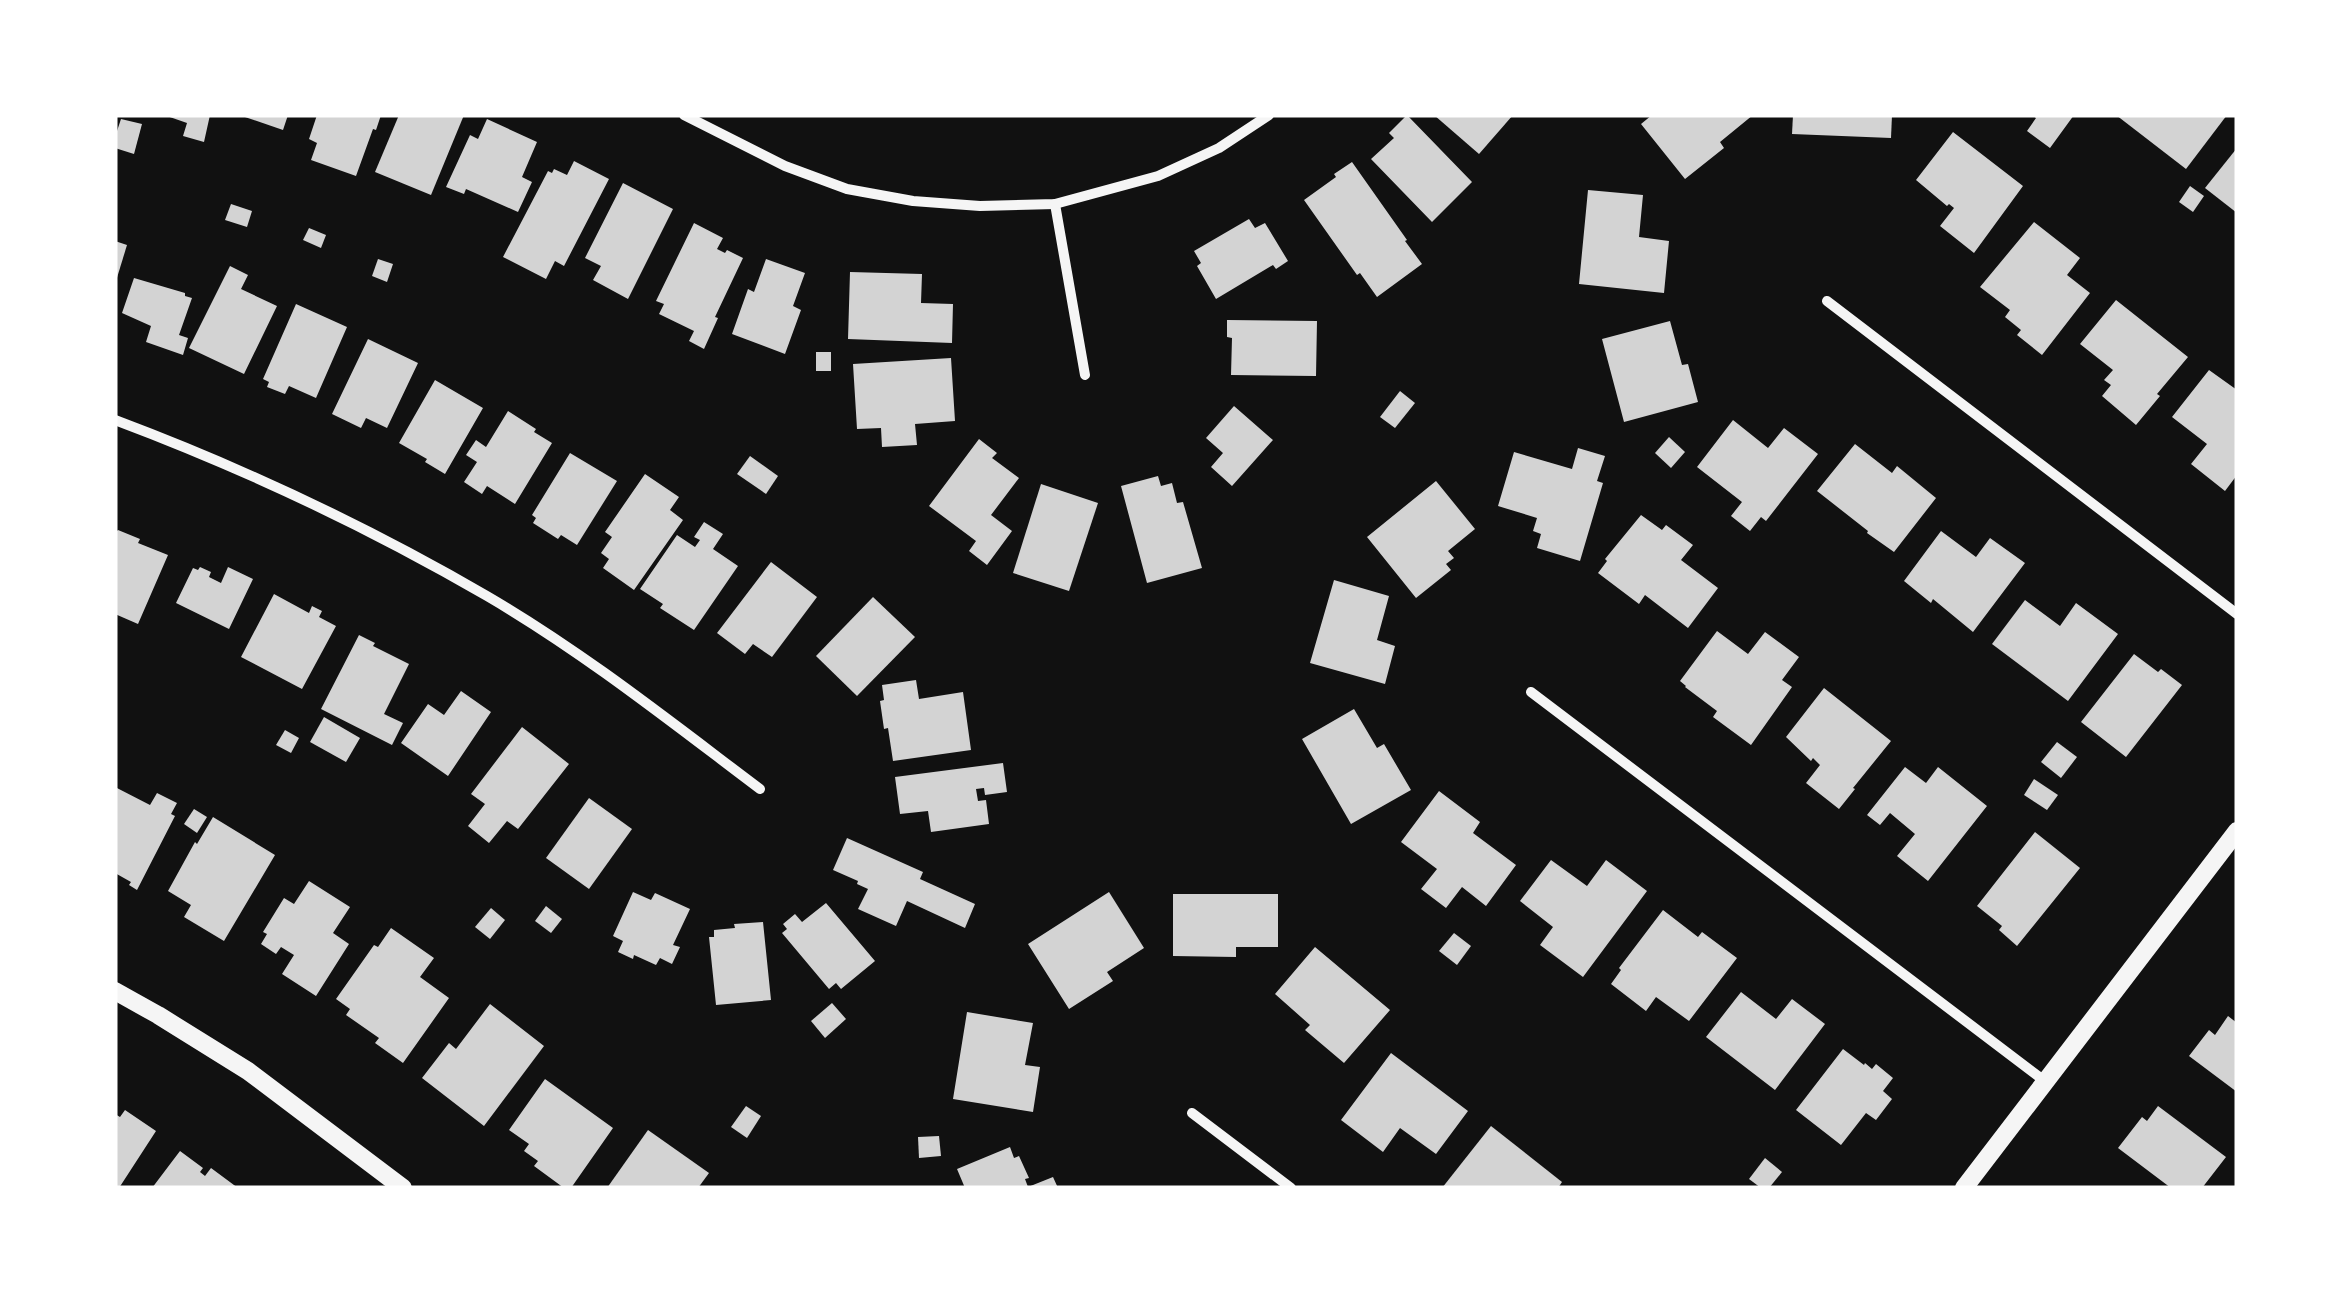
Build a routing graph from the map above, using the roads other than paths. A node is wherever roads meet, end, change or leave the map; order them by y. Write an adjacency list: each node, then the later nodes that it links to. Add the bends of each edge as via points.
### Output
1 (684, 115): 3 (street, via 785,166 847,188 980,206)
2 (1270, 115): 3 (street, via 1158,176)
3 (1055, 204): 5 (street)
4 (1827, 301): 7 (street)
5 (1085, 375)
6 (115, 420): 9 (street, via 335,514 489,597 628,688)
7 (2237, 614)
8 (1531, 692): 12 (street)
9 (760, 790)
10 (2237, 832): 12 (street)
11 (115, 991): 14 (street, via 248,1071)
12 (2046, 1082): 16 (street)
13 (1192, 1113): 15 (street)
14 (403, 1188)
15 (1292, 1188)
16 (1964, 1188)

